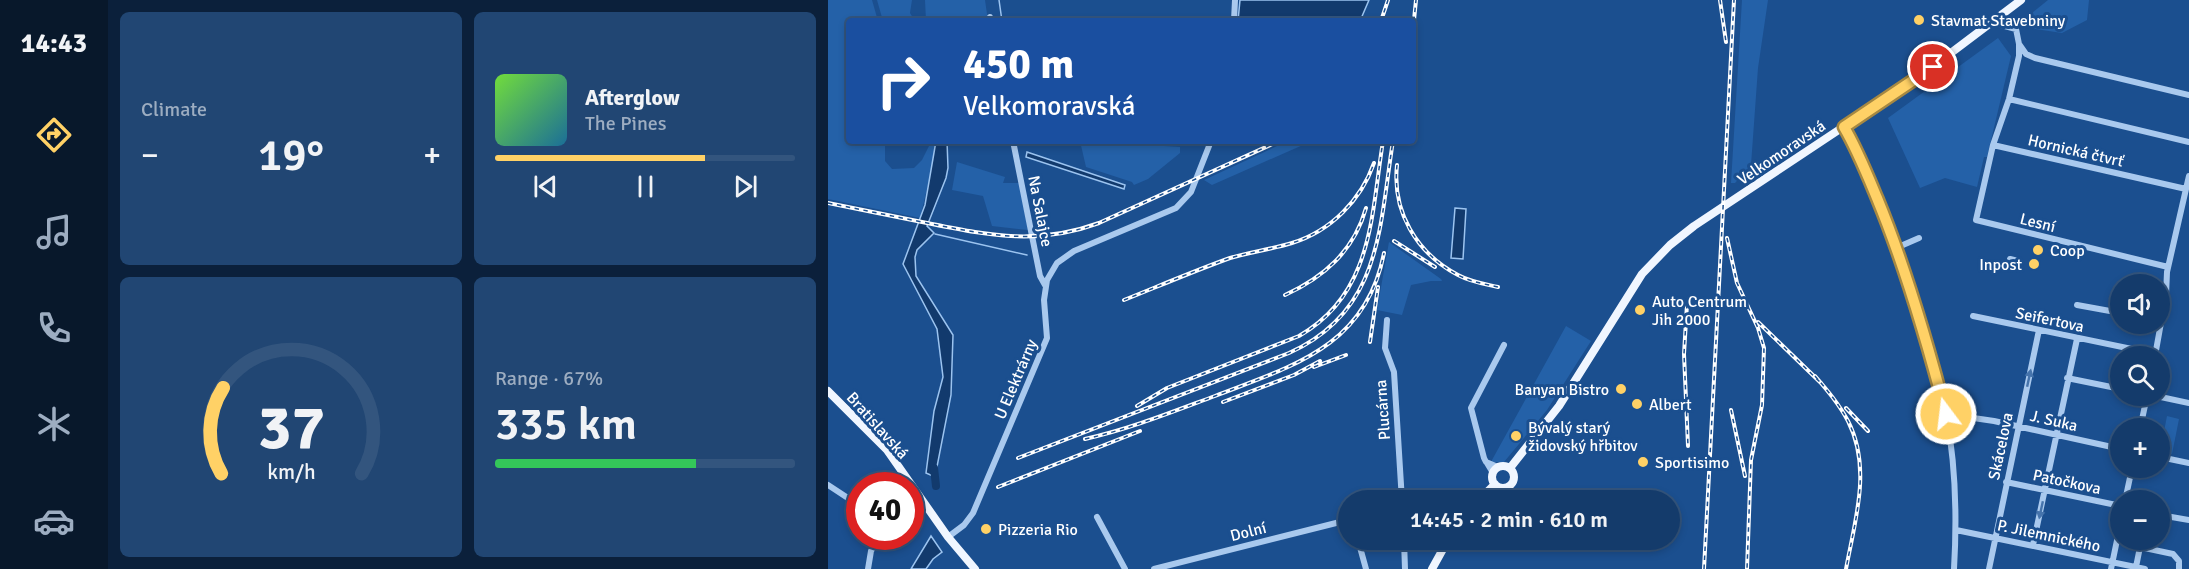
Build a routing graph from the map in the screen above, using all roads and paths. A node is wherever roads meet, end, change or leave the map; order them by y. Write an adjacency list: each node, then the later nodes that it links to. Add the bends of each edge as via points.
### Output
1 (1235, 0): 3 (street)
2 (2021, 0): 4 (main road, Velkomoravská)
3 (1234, 18)
4 (1995, 20): 5 (street, via 2001,26 2016,29); 10 (main road, Velkomoravská)
5 (2019, 44): 6 (street); 7 (street)
6 (2026, 54): 7 (street); 8 (street)
7 (2019, 56): 9 (street)
8 (2189, 94)
9 (2010, 99): 11 (street, Hornická čtvrť); 14 (street)
10 (1844, 127): 18 (street); 43 (main road, Velkomoravská, via 1670,245 1642,274 1559,406)
11 (2189, 142)
12 (1014, 144): 23 (street, Na Salajce)
13 (1210, 144): 23 (street, via 1191,192 1182,203 1167,214 1074,251 1053,269)
14 (1993, 145): 16 (street, Hornická čtvrť); 21 (street, Lesní, via 1976,220)
15 (2189, 176): 16 (street)
16 (2186, 189): 21 (street)
17 (1919, 238): 18 (street)
18 (1896, 248): 37 (street)
19 (2010, 259): 20 (street)
20 (2018, 261)
21 (2168, 267): 22 (street)
22 (2167, 274)
23 (1045, 285): 60 (street, U Elektrárny, via 1047,338 973,513)
24 (2077, 305): 25 (street)
25 (2110, 311)
26 (1973, 316): 28 (street, Seifertova)
27 (1387, 320): 49 (street, Plucárna, via 1385,348 1394,372)
28 (2038, 330): 29 (street, Seifertova); 38 (street, Skácelova, one-way to 28)
29 (2077, 339): 31 (street, Seifertova); 32 (street)
30 (1504, 345): 44 (street, via 1471,408 1483,455)
31 (2110, 346)
32 (2067, 378): 33 (street); 39 (street)
33 (2110, 387)
34 (828, 391): 45 (main road, Bratislavská, via 887,450)
35 (2170, 399): 36 (street)
36 (2189, 403)
37 (1946, 414): 38 (street, J. Suka); 59 (street)
38 (2018, 426): 39 (street, J. Suka); 46 (street, Skácelova)
39 (2057, 435): 40 (street, J. Suka); 51 (street)
40 (2110, 447)
41 (2170, 459): 42 (street)
42 (2189, 463)
43 (1510, 468): 44 (main road); 47 (main road, via 1514,475 1511,484)
44 (1496, 470): 47 (main road)
45 (902, 472)
46 (2006, 482): 51 (street, Patočkova); 61 (street, Skácelova)
47 (1495, 484): 50 (main road)
48 (828, 485): 52 (street)
49 (1401, 490)
50 (1489, 490)
51 (2045, 490): 54 (street, Patočkova); 62 (street, one-way to 62)
52 (846, 497)
53 (924, 504): 60 (main road, Bratislavská)
54 (2110, 505)
55 (2170, 517): 57 (street)
56 (1097, 518): 72 (street)
57 (2189, 520)
58 (1338, 523): 73 (street, Dolní)
59 (1956, 530): 61 (street, P. Jilemnického); 77 (street)
60 (948, 537): 71 (main road, Bratislavská)
61 (1995, 537): 62 (street, P. Jilemnického); 78 (street, Skácelova)
62 (2033, 545): 68 (street, P. Jilemnického)
63 (872, 550): 70 (street)
64 (1361, 550): 74 (street)
65 (1404, 550): 75 (street)
66 (1442, 550): 76 (main road)
67 (2115, 550): 68 (street)
68 (2112, 566): 69 (street, P. Jilemnického)
69 (2136, 567): 79 (street, P. Jilemnického); 80 (street, via 2140,548 2173,554)
70 (868, 569)
71 (975, 569)
72 (1125, 569)
73 (1154, 569)
74 (1366, 569)
75 (1405, 569)
76 (1432, 569)
77 (1954, 569)
78 (1989, 569)
79 (2145, 569)
80 (2179, 569)

